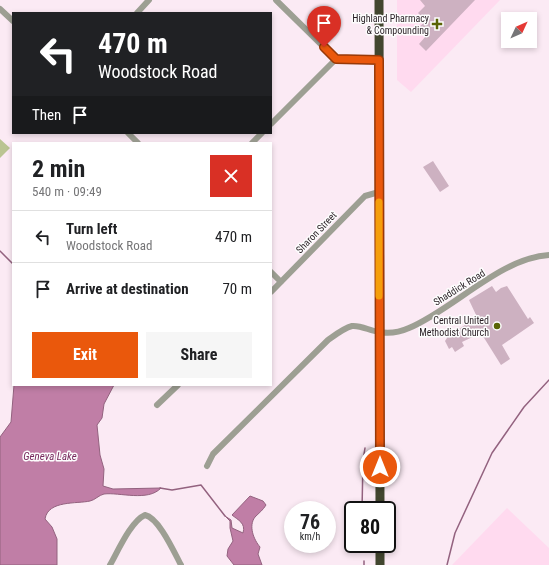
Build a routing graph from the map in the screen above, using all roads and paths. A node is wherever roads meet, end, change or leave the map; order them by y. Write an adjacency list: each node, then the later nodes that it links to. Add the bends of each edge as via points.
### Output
1 (149, 0): 5 (street)
2 (276, 0): 7 (street)
3 (379, 0): 8 (highway)
4 (0, 9): 6 (street)
5 (138, 12)
6 (12, 20)
7 (336, 59): 8 (street); 9 (street)
8 (379, 60): 14 (highway)
9 (272, 123)
10 (129, 134): 12 (street)
11 (261, 134): 13 (street)
12 (137, 142)
13 (253, 142)
14 (379, 192): 17 (street, Sharon Street, via 366,196); 19 (highway)
15 (549, 255): 19 (street, Shaddick Road, via 514,264 408,328 396,332)
16 (272, 273): 17 (street)
17 (281, 282): 18 (street, Sharon Street)
18 (272, 291)
19 (379, 332): 22 (street, Shaddick Road, via 353,326 328,340 213,454); 23 (highway)
20 (177, 386): 21 (street)
21 (157, 405)
22 (207, 466)
23 (380, 501)
24 (380, 553): 27 (highway)
25 (110, 565): 26 (street, via 139,517 145,514 154,519)
26 (181, 565)
27 (380, 565)

